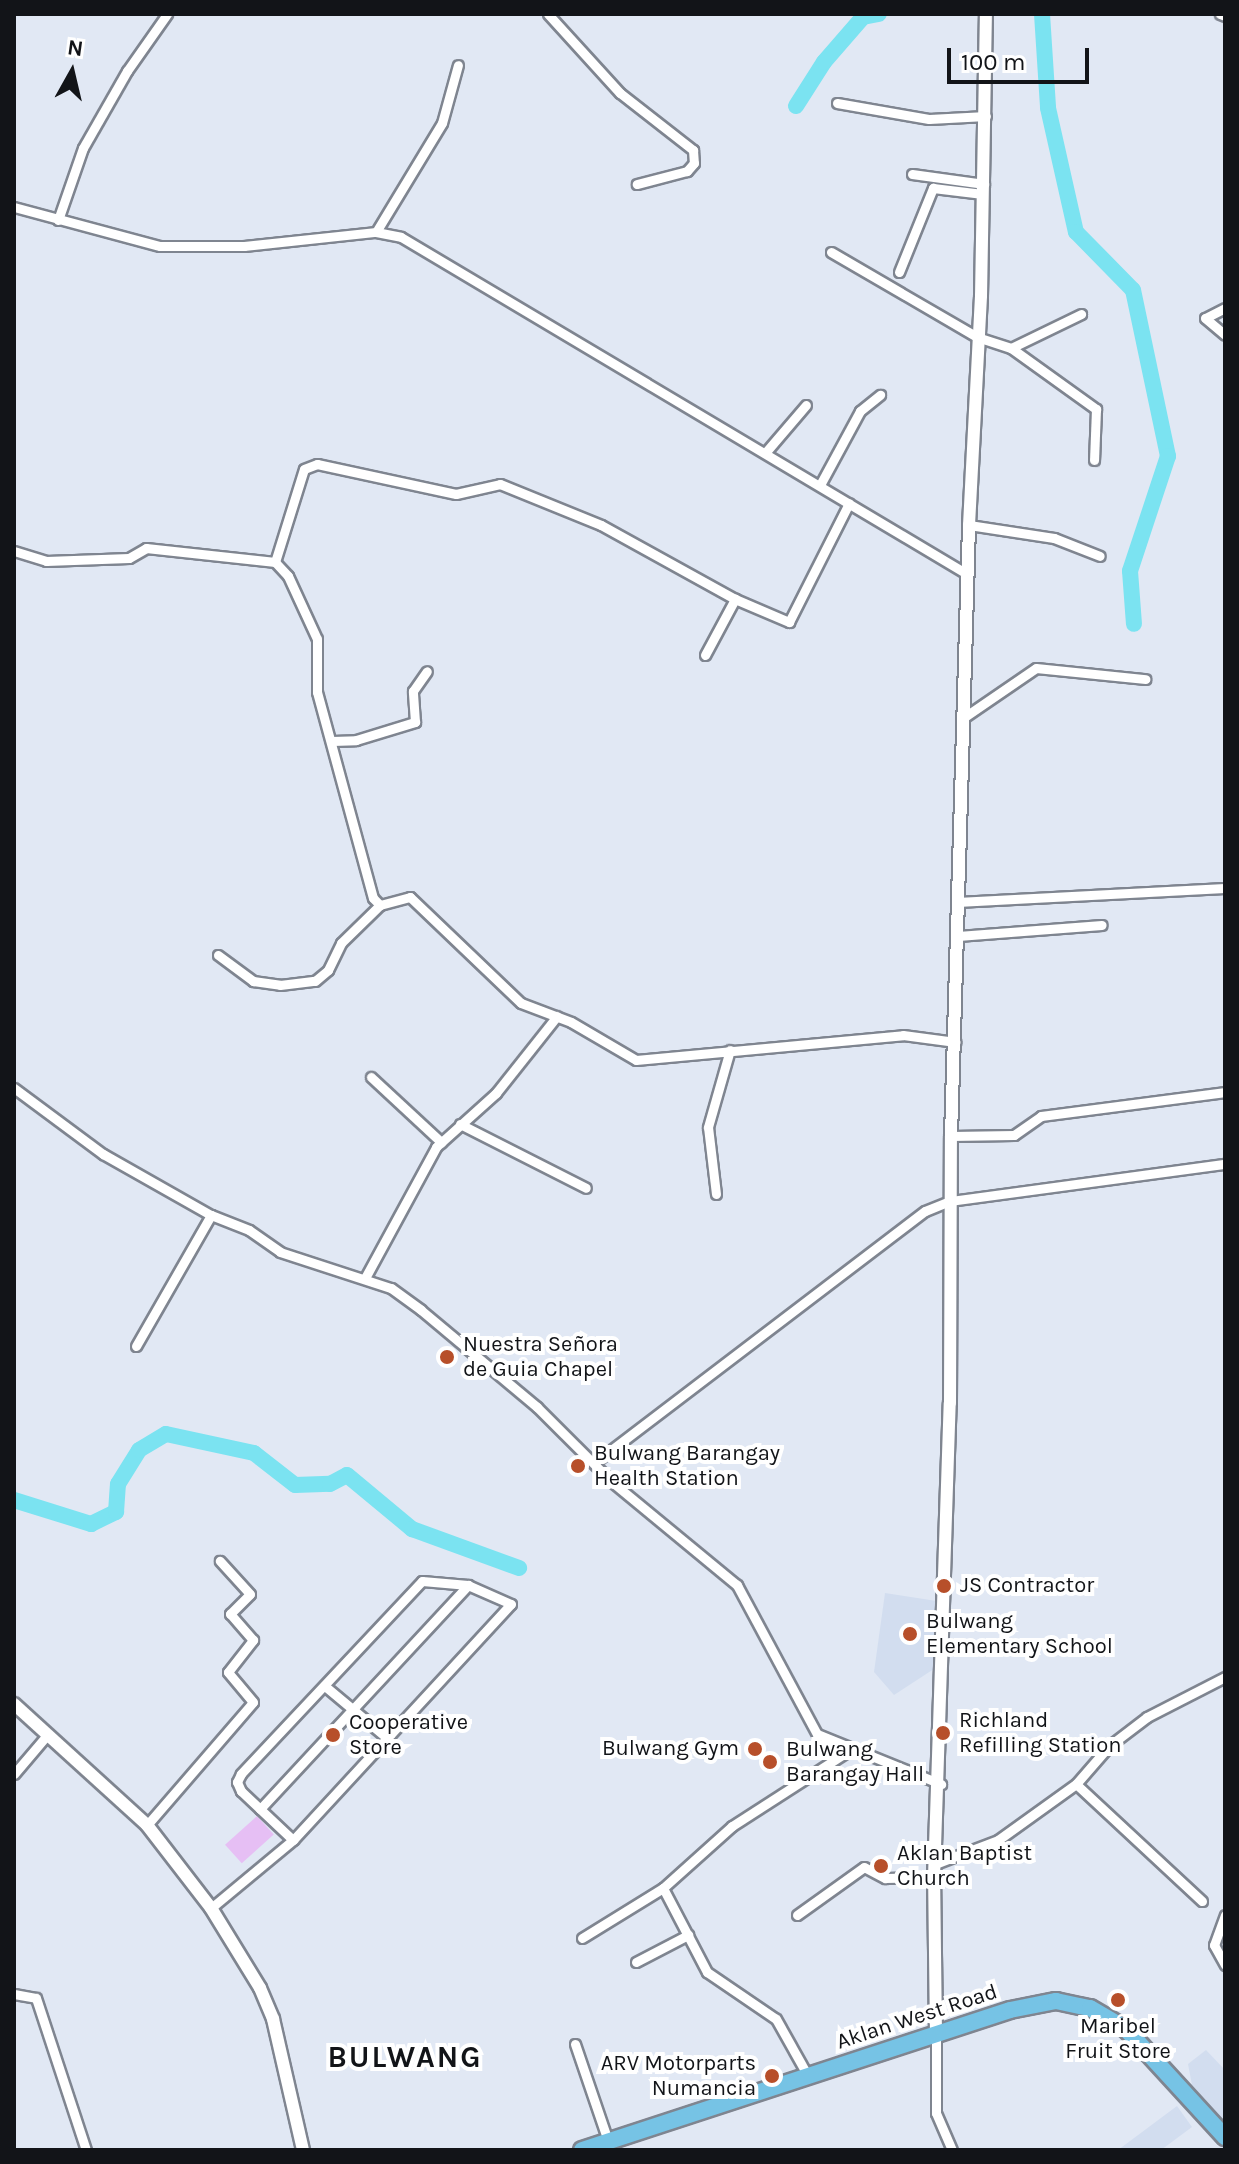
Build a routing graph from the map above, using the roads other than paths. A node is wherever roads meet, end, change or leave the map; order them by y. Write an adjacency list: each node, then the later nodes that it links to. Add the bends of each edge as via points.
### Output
1 (167, 14): 11 (street, via 83,148)
2 (548, 14): 8 (street, via 620,93 693,150 694,163 687,171)
3 (986, 14): 6 (street)
4 (458, 65): 12 (street, via 442,123)
5 (837, 103): 6 (street, via 929,119)
6 (986, 116): 9 (street)
7 (912, 174): 9 (street)
8 (637, 184)
9 (983, 189): 14 (street, via 933,188); 18 (street)
10 (14, 207): 11 (street)
11 (58, 220): 12 (street, via 181,247)
12 (376, 232): 22 (street, via 401,237 428,252)
13 (831, 252): 18 (street)
14 (899, 272)
15 (1225, 308): 17 (street, via 1205,318)
16 (1081, 314): 19 (street)
17 (1225, 335)
18 (977, 337): 19 (street); 26 (street)
19 (1011, 348): 23 (street, via 1096,409)
20 (880, 395): 24 (street, via 860,411)
21 (806, 405): 22 (street)
22 (765, 453): 24 (street)
23 (1094, 460)
24 (820, 485): 25 (street)
25 (849, 503): 30 (street); 31 (street, via 792,621)
26 (969, 525): 28 (street, via 1054,538); 30 (street)
27 (14, 551): 29 (street, via 46,561 129,558 146,548)
28 (1100, 556)
29 (275, 562): 31 (street, via 304,469 317,464 456,494 500,484 601,525); 36 (street, via 288,576 317,639 317,692)
30 (967, 574): 35 (street)
31 (735, 599): 32 (street)
32 (705, 655)
33 (427, 671): 36 (street, via 413,691 415,722 356,740)
34 (1145, 679): 35 (street, via 1036,668)
35 (963, 718): 38 (street)
36 (332, 741): 39 (street, via 373,898)
37 (1225, 888): 38 (street)
38 (957, 902): 41 (street)
39 (380, 905): 42 (street, via 341,943 328,970 315,981 253,981); 43 (street, via 410,897 521,1003)
40 (1102, 925): 41 (street)
41 (958, 936): 44 (street)
42 (218, 955)
43 (557, 1016): 45 (street, via 636,1060); 49 (street, via 496,1093)
44 (956, 1042): 45 (street, via 903,1035); 50 (street)
45 (730, 1050): 54 (street, via 708,1127)
46 (371, 1077): 51 (street)
47 (14, 1088): 56 (street, via 103,1154)
48 (1225, 1092): 50 (street, via 1041,1116 1014,1135)
49 (460, 1124): 51 (street); 53 (street)
50 (951, 1136): 55 (street)
51 (441, 1142): 57 (street, via 421,1169)
52 (1225, 1164): 55 (street)
53 (586, 1188)
54 (716, 1194)
55 (950, 1201): 59 (street, via 904,1225); 70 (street)
56 (211, 1215): 57 (street, via 249,1230 280,1252); 58 (street)
57 (365, 1278): 59 (street, via 391,1288 479,1356)
58 (136, 1346)
59 (594, 1463): 68 (street, via 737,1585 817,1734)
60 (220, 1561): 73 (street, via 250,1594 230,1614 253,1640 228,1672 253,1702)
61 (468, 1585): 63 (street, via 422,1581); 65 (street); 67 (street, via 511,1604)
62 (1225, 1677): 71 (street, via 1147,1717 1109,1746)
63 (326, 1687): 65 (street); 72 (street, via 241,1774 241,1791)
64 (14, 1704): 66 (street)
65 (356, 1710): 67 (street); 72 (street)
66 (48, 1734): 69 (street); 73 (street)
67 (387, 1738): 74 (street)
68 (850, 1750): 70 (street); 76 (street, via 732,1826)
69 (14, 1774)
70 (941, 1784): 75 (street)
71 (1076, 1784): 75 (street, via 998,1840); 77 (street)
72 (260, 1809): 74 (street)
73 (147, 1825): 78 (street)
74 (293, 1840): 78 (street)
75 (935, 1870): 79 (street, via 879,1877 864,1867); 86 (street)
76 (663, 1888): 81 (street); 82 (street)
77 (1202, 1901)
78 (211, 1908): 92 (street, via 273,2019)
79 (797, 1915)
80 (1225, 1915): 84 (street, via 1214,1945)
81 (688, 1935): 83 (street); 88 (street, via 707,1972 776,2019)
82 (582, 1938)
83 (636, 1962)
84 (1225, 1965)
85 (14, 1994): 91 (street, via 36,1998)
86 (936, 2034): 88 (main road, Aklan West Road); 89 (main road, Aklan West Road, via 1056,2001 1102,2013 1142,2045); 94 (street, via 936,2113)
87 (575, 2044): 90 (street)
88 (808, 2076): 90 (main road, Aklan West Road)
89 (1225, 2137)
90 (608, 2141): 93 (main road, Aklan West Road)
91 (86, 2150)
92 (303, 2150)
93 (582, 2150)
94 (952, 2150)

